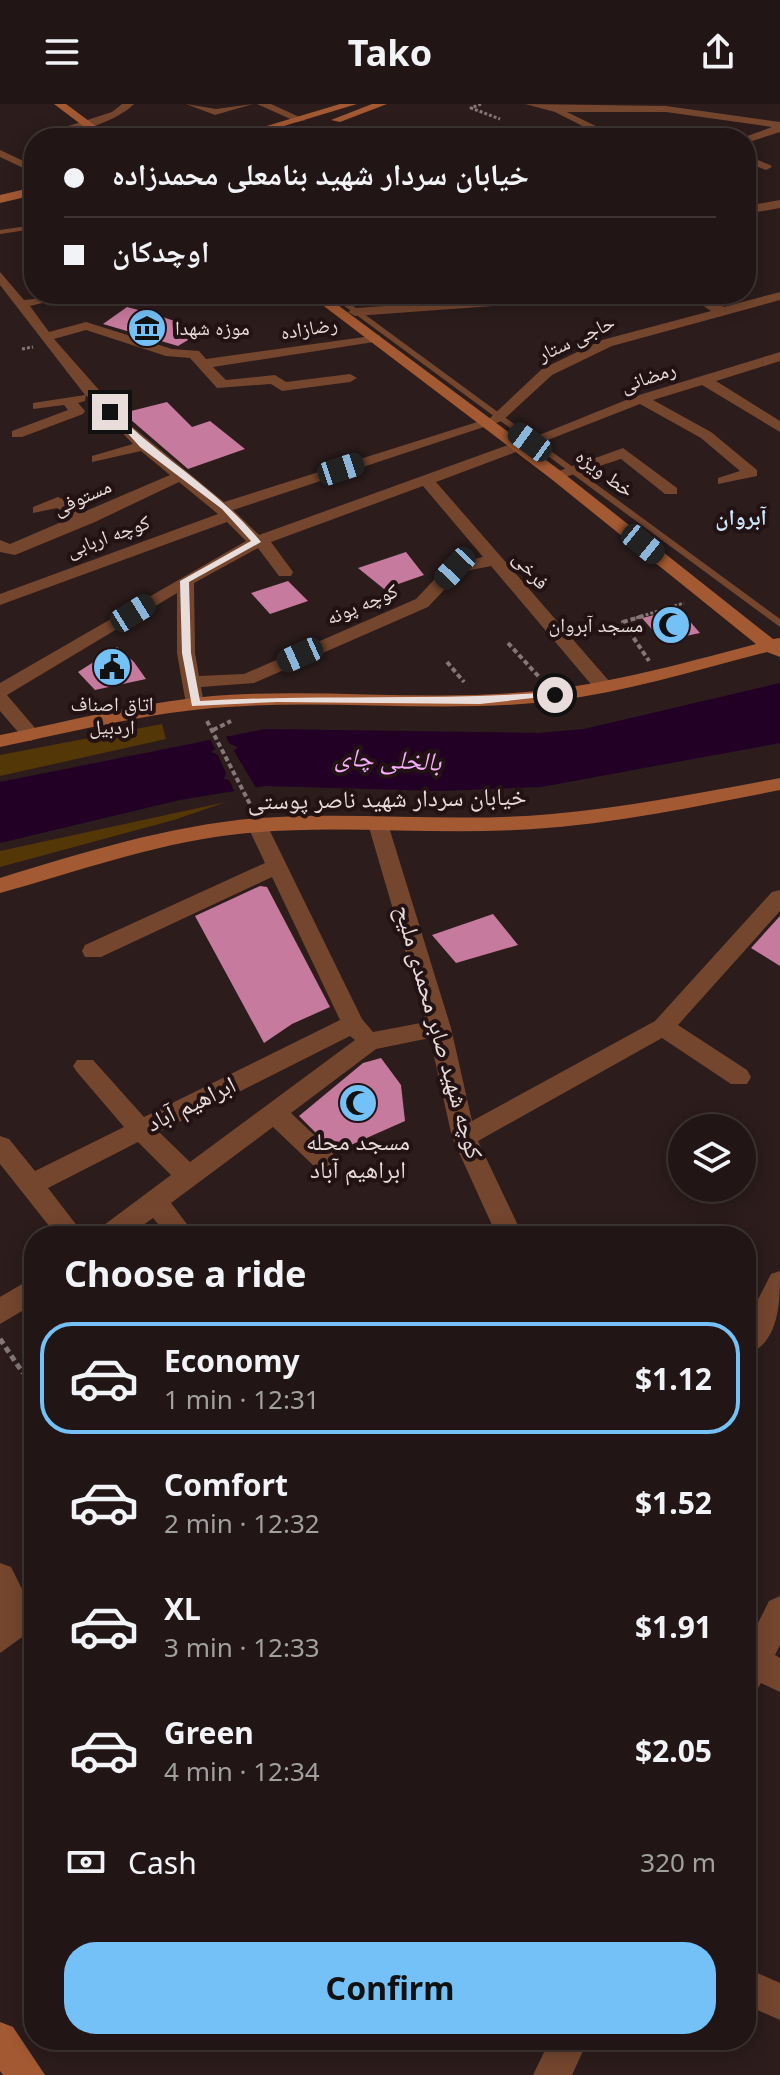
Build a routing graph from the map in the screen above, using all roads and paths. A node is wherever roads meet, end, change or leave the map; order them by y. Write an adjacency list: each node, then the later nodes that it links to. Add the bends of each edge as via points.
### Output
1 (129, 104): 18 (street)
2 (191, 104): 3 (street, via 215,112)
3 (248, 104)
4 (262, 104): 16 (street)
5 (352, 104): 16 (main road)
6 (364, 104): 23 (main road)
7 (382, 104): 24 (main road)
8 (398, 104): 25 (main road)
9 (481, 104): 15 (path, via 471,108)
10 (530, 104): 13 (street)
11 (68, 106): 18 (main road)
12 (669, 106): 14 (street); 19 (street)
13 (550, 109): 14 (street); 26 (street)
14 (634, 109): 17 (street)
15 (500, 119)
16 (301, 120): 22 (main road)
17 (669, 122)
18 (86, 123): 20 (street); 21 (main road)
19 (780, 126): 27 (street)
20 (72, 128)
21 (93, 128)
22 (270, 128)
23 (282, 128)
24 (302, 128)
25 (328, 128)
26 (591, 128)
27 (756, 139)
28 (14, 147): 29 (street)
29 (0, 153): 31 (street)
30 (756, 162): 32 (street)
31 (24, 165)
32 (766, 167)
33 (24, 191): 34 (main road)
34 (0, 196)
35 (780, 204): 36 (street)
36 (756, 208)
37 (24, 228): 38 (lane)
38 (0, 232)
39 (1, 280): 42 (street)
40 (780, 296): 41 (street, حاجی ستار)
41 (756, 303)
42 (22, 304): 50 (street)
43 (328, 304): 51 (main road)
44 (345, 304): 48 (lane)
45 (473, 304): 48 (street)
46 (710, 304): 49 (street)
47 (752, 304): 49 (street, حاجی ستار)
48 (355, 312): 60 (lane)
49 (723, 312): 60 (street, حاجی ستار, via 634,334 567,361 532,382)
50 (48, 336): 53 (street, رضازاده, via 86,326 171,353 194,354); 56 (street)
51 (374, 338): 53 (street, رضازاده); 60 (main road)
52 (780, 356): 55 (street, رمضانی)
53 (203, 364): 54 (street, رضازاده, via 222,385 275,379 282,387)
54 (350, 378)
55 (703, 379): 57 (street, رمضانی); 61 (street)
56 (94, 395): 58 (street); 64 (street)
57 (641, 399): 63 (street, رمضانی); 68 (street, via 706,435 751,473)
58 (67, 400): 59 (street); 62 (street, via 78,411)
59 (38, 406)
60 (492, 420): 63 (main road); 72 (street, حاجی ستار)
61 (780, 427)
62 (17, 434)
63 (523, 445): 66 (main road); 69 (street, رمضانی)
64 (143, 446): 65 (street); 67 (street)
65 (97, 459)
66 (563, 472): 70 (street, via 623,453); 79 (main road); 81 (lane, خط ویژه)
67 (182, 475): 72 (street); 73 (street, مستوفی)
68 (724, 481)
69 (428, 482): 74 (street, رمضانی); 76 (street, فرخی)
70 (671, 491)
71 (39, 510): 73 (street, via 58,502)
72 (228, 510): 74 (street); 80 (street, کوچه اربابی)
73 (89, 519): 75 (street, مستوفی, via 9,551)
74 (259, 541): 77 (street); 78 (street, رمضانی)
75 (0, 545)
76 (494, 560): 87 (street, کوچه پونه, via 455,568 422,603 247,679); 88 (street, فرخی)
77 (285, 572)
78 (185, 581): 87 (street); 89 (street, رمضانی)
79 (707, 595): 83 (main road); 86 (path, via 623,622)
80 (0, 600)
81 (780, 624)
82 (508, 643): 90 (path)
83 (777, 647): 84 (main road)
84 (714, 660): 85 (main road); 86 (main road)
85 (780, 668)
86 (658, 674): 88 (main road)
87 (190, 682): 92 (street)
88 (602, 685): 90 (main road)
89 (0, 691)
90 (555, 695): 92 (main road, via 480,701 277,699)
91 (0, 699): 93 (street)
92 (195, 704): 93 (main road); 97 (path, via 248,796)
93 (31, 735): 94 (main road)
94 (0, 741)
95 (780, 784): 96 (main road, خیابان سردار شهید ناصر پوستی, via 551,821)
96 (378, 824): 97 (main road, خیابان سردار شهید ناصر پوستی); 103 (street, کوچه شهید صابر محمدی ملیح)
97 (257, 825): 98 (street); 99 (main road, خیابان سردار شهید ناصر پوستی, via 187,836)
98 (277, 866): 101 (street); 104 (street)
99 (0, 886)
100 (775, 901): 102 (street)
101 (93, 951)
102 (663, 1027): 106 (street); 109 (street)
103 (439, 1028): 104 (street); 109 (street, کوچه شهید صابر محمدی ملیح)
104 (361, 1032): 107 (street); 108 (street, ابراهیم آباد)
105 (85, 1066): 108 (street)
106 (739, 1077)
107 (275, 1113): 111 (street); 112 (street)
108 (140, 1129): 112 (street); 113 (street, ابراهیم آباد)
109 (464, 1137): 118 (street, کوچه شهید صابر محمدی ملیح)
110 (3, 1157): 113 (street)
111 (323, 1159)
112 (189, 1177): 114 (street)
113 (30, 1185): 115 (street)
114 (155, 1202): 116 (street); 117 (street)
115 (64, 1226)
116 (123, 1226)
117 (175, 1226)
118 (505, 1226)
119 (780, 1282): 122 (street)
120 (24, 1296): 121 (street)
121 (0, 1312)
122 (756, 1331)
123 (0, 1339): 124 (path)
124 (23, 1373)
125 (0, 1578): 127 (street, via 21,1619)
126 (780, 1612): 128 (street)
127 (0, 1637)
128 (757, 1666)
129 (756, 1991): 130 (street)
130 (780, 2002)
131 (0, 2040): 133 (main road)
132 (565, 2050): 134 (street)
133 (26, 2075)
134 (552, 2075)

